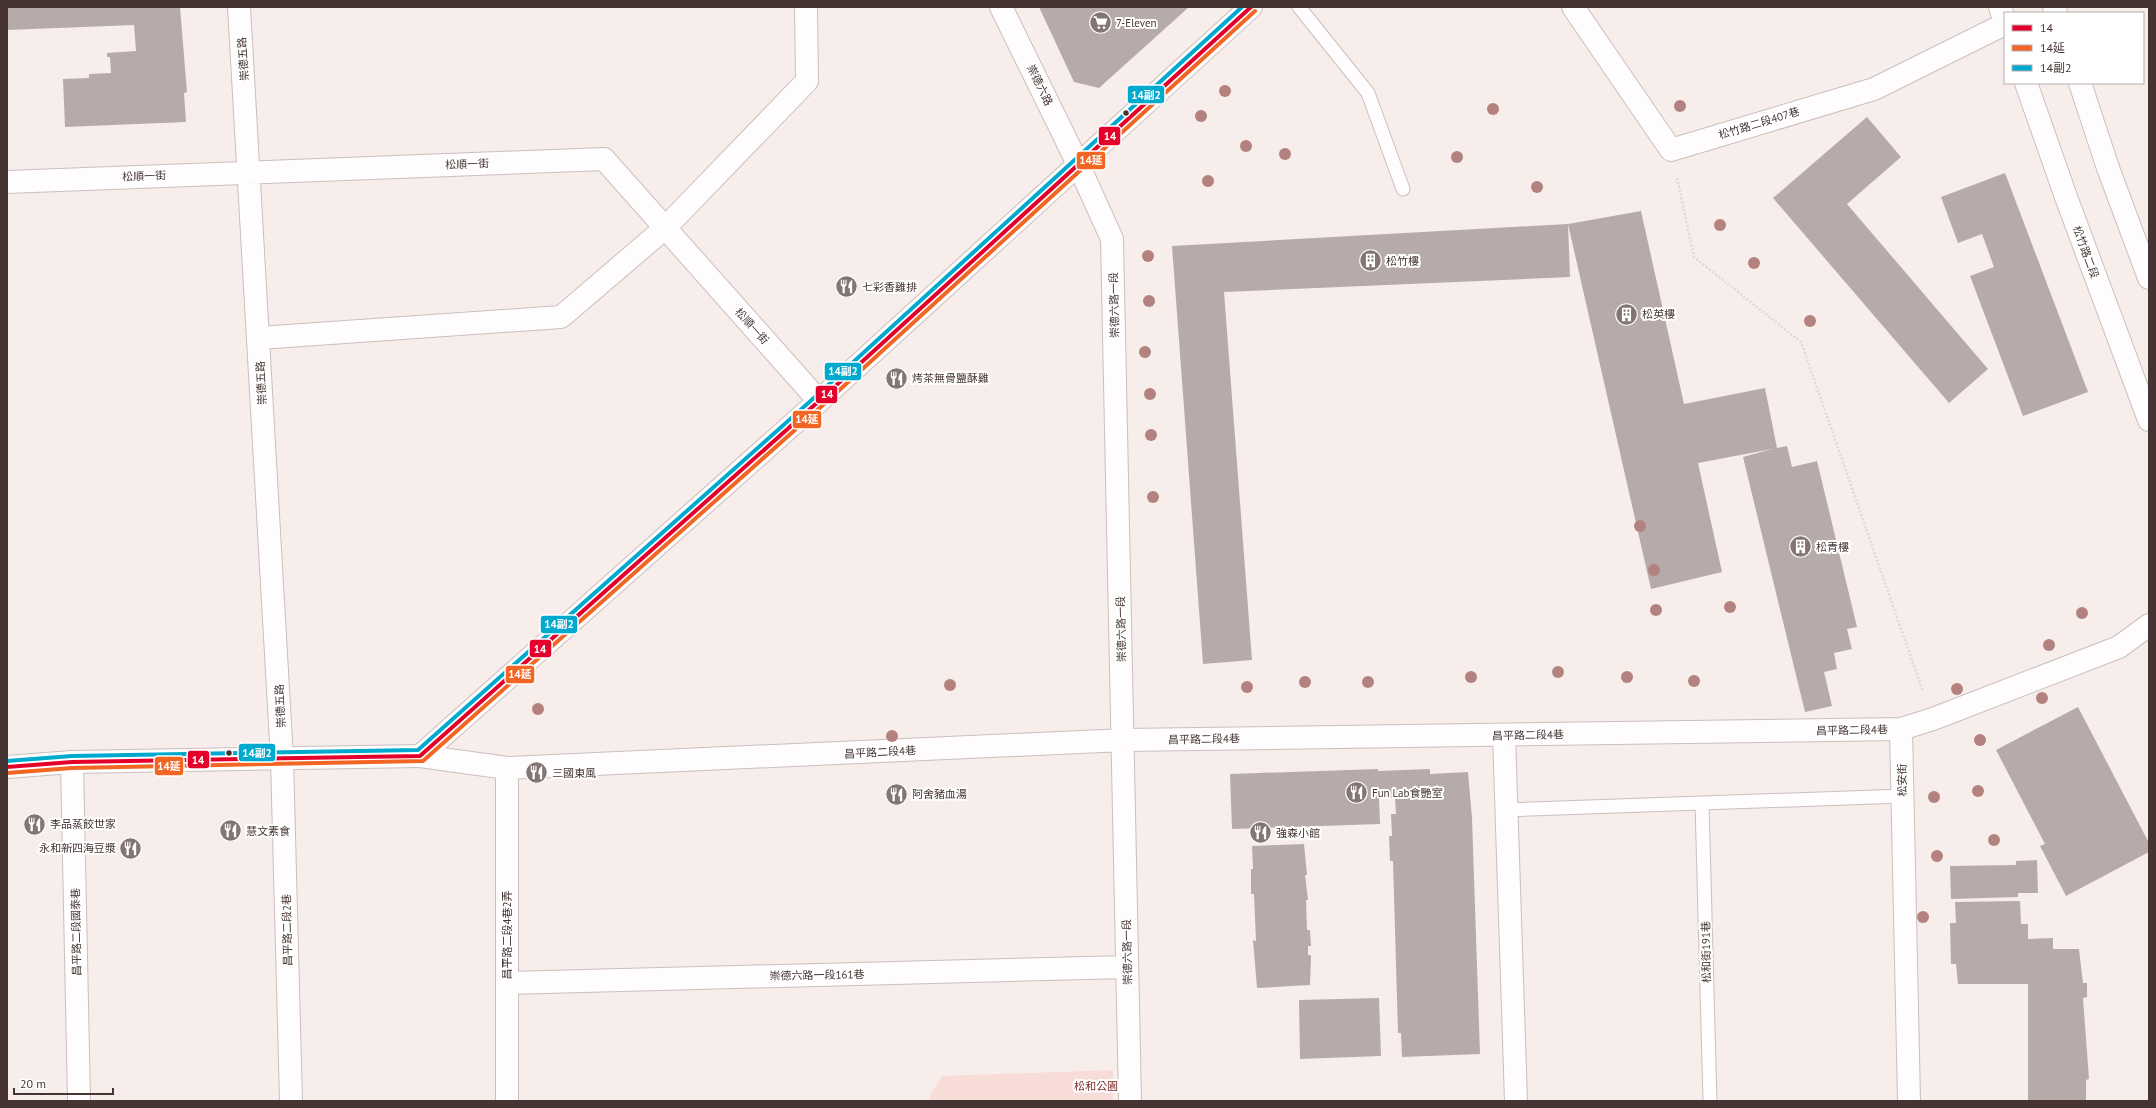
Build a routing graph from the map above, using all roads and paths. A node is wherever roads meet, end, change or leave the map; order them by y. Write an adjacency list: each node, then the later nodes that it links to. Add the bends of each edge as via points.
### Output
1 (239, 7): 14 (street, 崇德五路)
2 (806, 7): 17 (street, via 807,81)
3 (1001, 7): 13 (street, 崇德六路)
4 (1251, 7): 13 (street)
5 (1299, 7): 16 (lane, via 1368,93)
6 (1573, 7): 12 (street)
7 (2000, 7): 8 (street)
8 (2004, 20)
9 (2004, 24): 12 (street, 松竹路二段407巷, via 1874,89)
10 (2026, 84): 21 (street, 松竹路二段)
11 (2080, 84): 18 (street)
12 (1671, 150): 23 (path, via 1694,257 1801,342)
13 (1078, 164): 20 (street); 26 (street, 崇德六路一段, via 1112,239)
14 (250, 171): 15 (street, 松順一街); 17 (street, 松順一街, via 604,159); 19 (street, 崇德五路)
15 (7, 182)
16 (1403, 189)
17 (665, 228): 19 (street, via 561,317); 20 (street, 松順一街)
18 (2149, 278)
19 (258, 338): 28 (street, 崇德五路)
20 (819, 401): 27 (street)
21 (2149, 420)
22 (2149, 625): 23 (street, via 2119,647)
23 (1933, 720): 24 (street)
24 (1901, 729): 25 (street, 昌平路二段4巷); 32 (street, 松安街)
25 (1504, 735): 26 (street, 昌平路二段4巷); 34 (street)
26 (1124, 740): 31 (street, 昌平路二段4巷); 35 (street, 崇德六路一段)
27 (420, 756): 28 (street, 昌平路二段4巷); 31 (street, 昌平路二段4巷)
28 (282, 759): 29 (street, 昌平路二段4巷); 38 (street, 昌平路二段2巷)
29 (72, 762): 30 (street, 昌平路二段4巷); 37 (street, 昌平路二段國泰巷)
30 (7, 767)
31 (507, 768): 36 (street, 昌平路二段4巷2弄)
32 (1903, 796): 33 (lane); 43 (street, 松安街)
33 (1702, 803): 34 (lane); 42 (lane, 松和街191巷)
34 (1506, 810): 41 (street)
35 (1127, 967): 36 (street, 崇德六路一段161巷); 40 (street, 崇德六路一段)
36 (507, 983): 39 (street, 昌平路二段4巷2弄)
37 (79, 1101)
38 (291, 1101)
39 (507, 1101)
40 (1130, 1101)
41 (1516, 1101)
42 (1710, 1101)
43 (1909, 1101)

